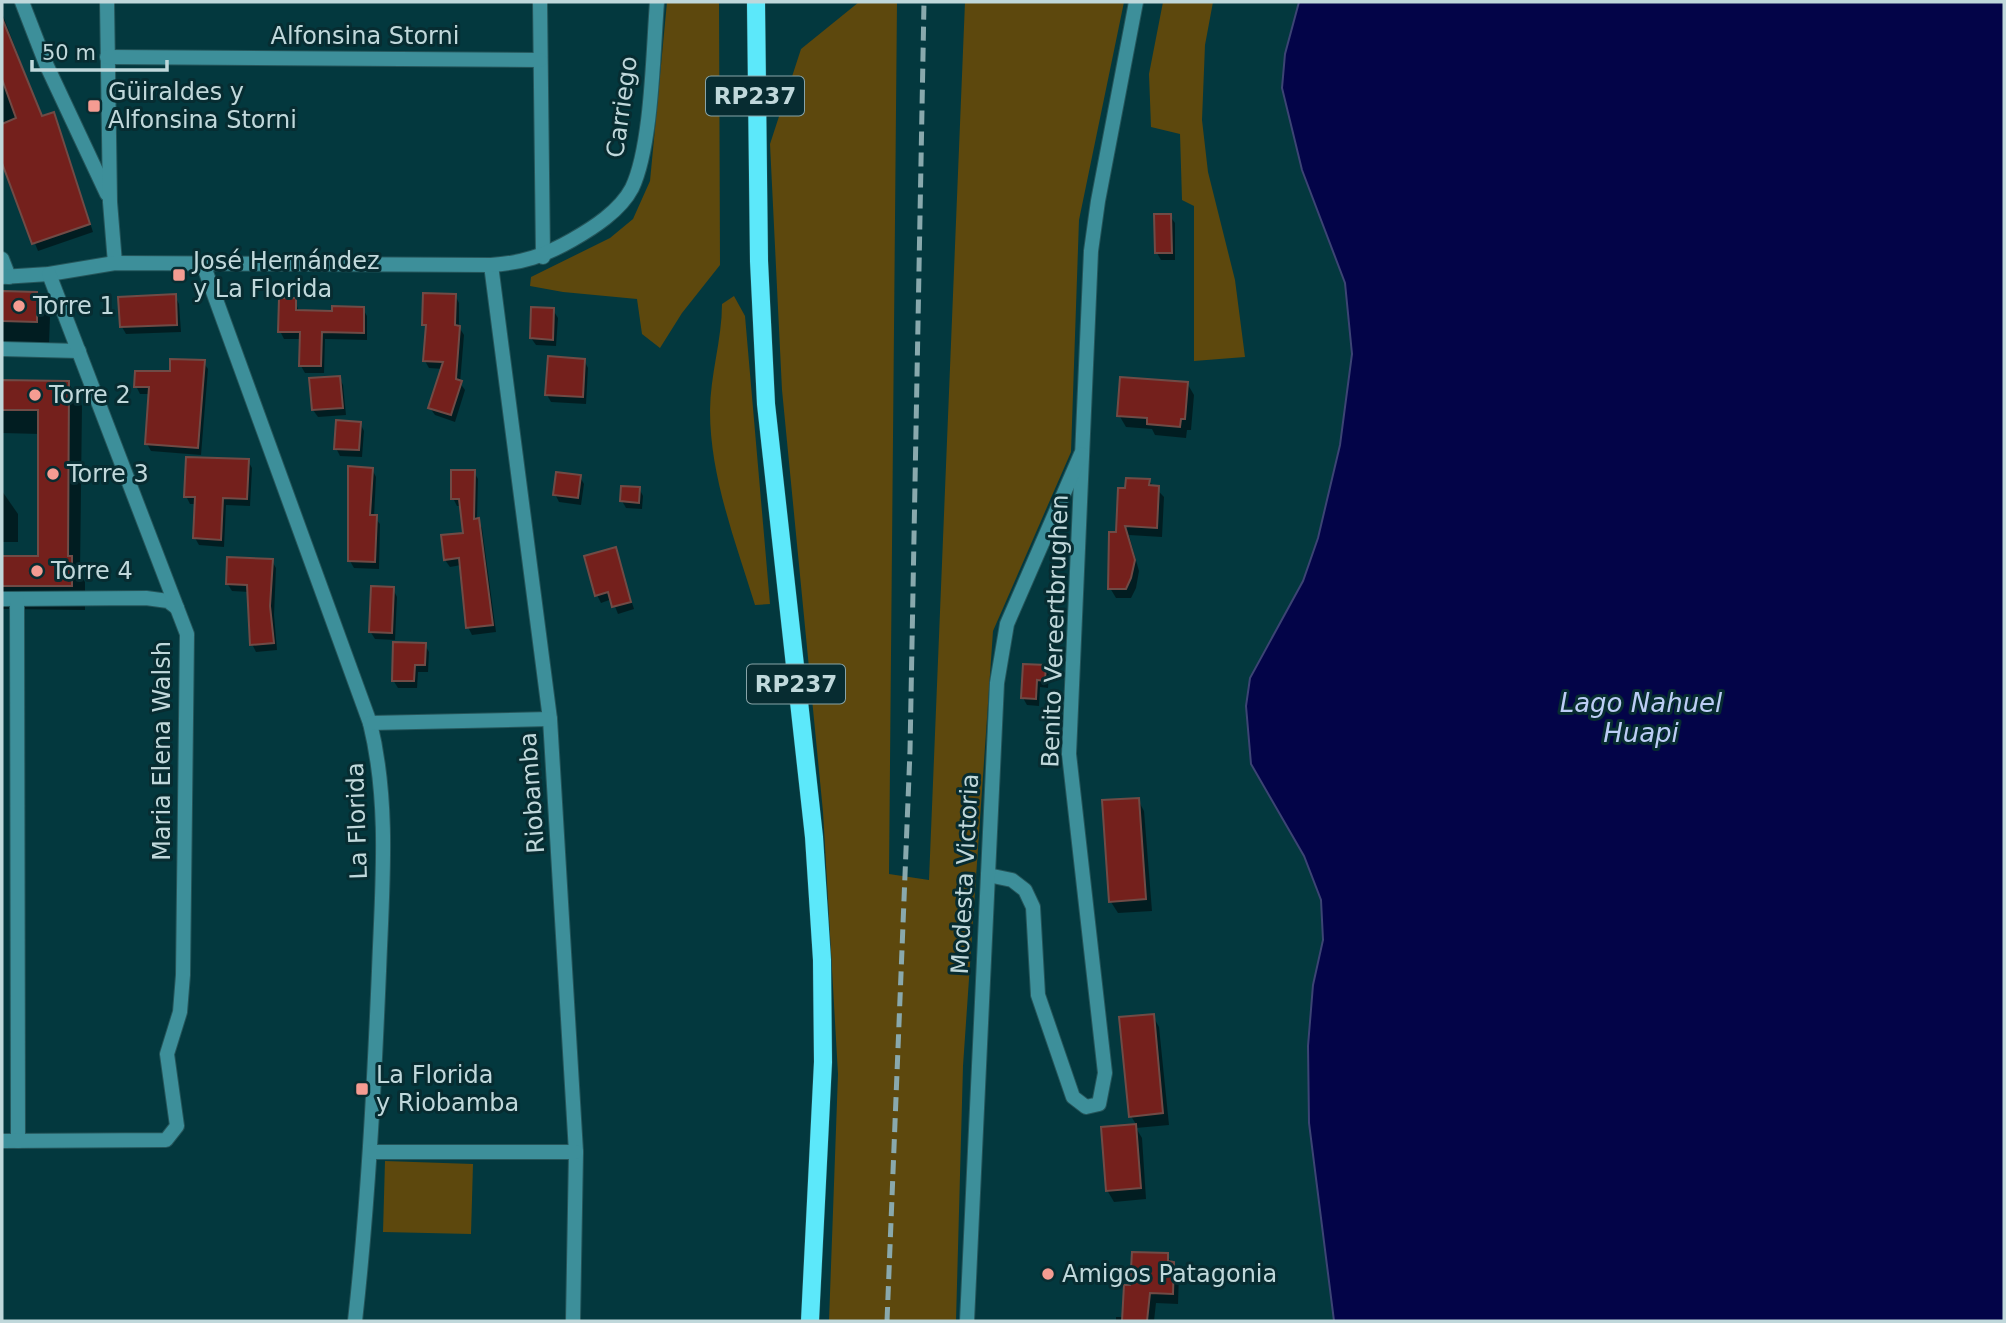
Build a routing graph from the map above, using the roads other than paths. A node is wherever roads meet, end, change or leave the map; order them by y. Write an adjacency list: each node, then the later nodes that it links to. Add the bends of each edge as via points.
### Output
1 (22, 2): 9 (street)
2 (107, 2): 7 (street)
3 (540, 2): 8 (street)
4 (657, 2): 10 (street, Carriego, via 643,153 631,190 600,224)
5 (756, 2): 32 (main road, RP237, via 766,404 814,837 822,960)
6 (1136, 2): 19 (street, Benito Vereertbrughen, via 1091,251)
7 (107, 57): 8 (street, Alfonsina Storni); 9 (street)
8 (540, 60): 10 (street)
9 (110, 202): 12 (street)
10 (543, 257): 14 (street, Carriego)
11 (2, 259): 16 (street)
12 (115, 263): 13 (street, Carriego); 15 (street, Carriego)
13 (203, 264): 14 (street, Carriego); 24 (street, La Florida)
14 (491, 265): 23 (street, Riobamba)
15 (50, 274): 16 (street, Carriego); 18 (street, Maria Elena Walsh)
16 (5, 277)
17 (2, 349): 18 (street)
18 (79, 351): 22 (street, Maria Elena Walsh)
19 (1085, 446): 25 (street, Modesta Victoria, via 1007,624 997,683); 25 (street, Benito Vereertbrughen, via 1069,754 1105,1073 1099,1104 1086,1107 1073,1097 1038,995 1033,907 1025,890 1012,880)
20 (2, 599): 21 (street)
21 (17, 599): 22 (street, via 146,598 168,601); 27 (street)
22 (177, 608): 27 (street, Maria Elena Walsh, via 187,634 183,975 180,1012 167,1054 177,1126 166,1140)
23 (550, 719): 24 (street); 29 (street, Riobamba)
24 (370, 723): 28 (street, La Florida, via 380,761 384,849)
25 (988, 875): 33 (street, Modesta Victoria)
26 (2, 1141): 27 (street)
27 (18, 1141)
28 (371, 1152): 29 (street); 30 (street, La Florida)
29 (576, 1152): 31 (street, Riobamba)
30 (355, 1321)
31 (573, 1321)
32 (810, 1321)
33 (967, 1321)

